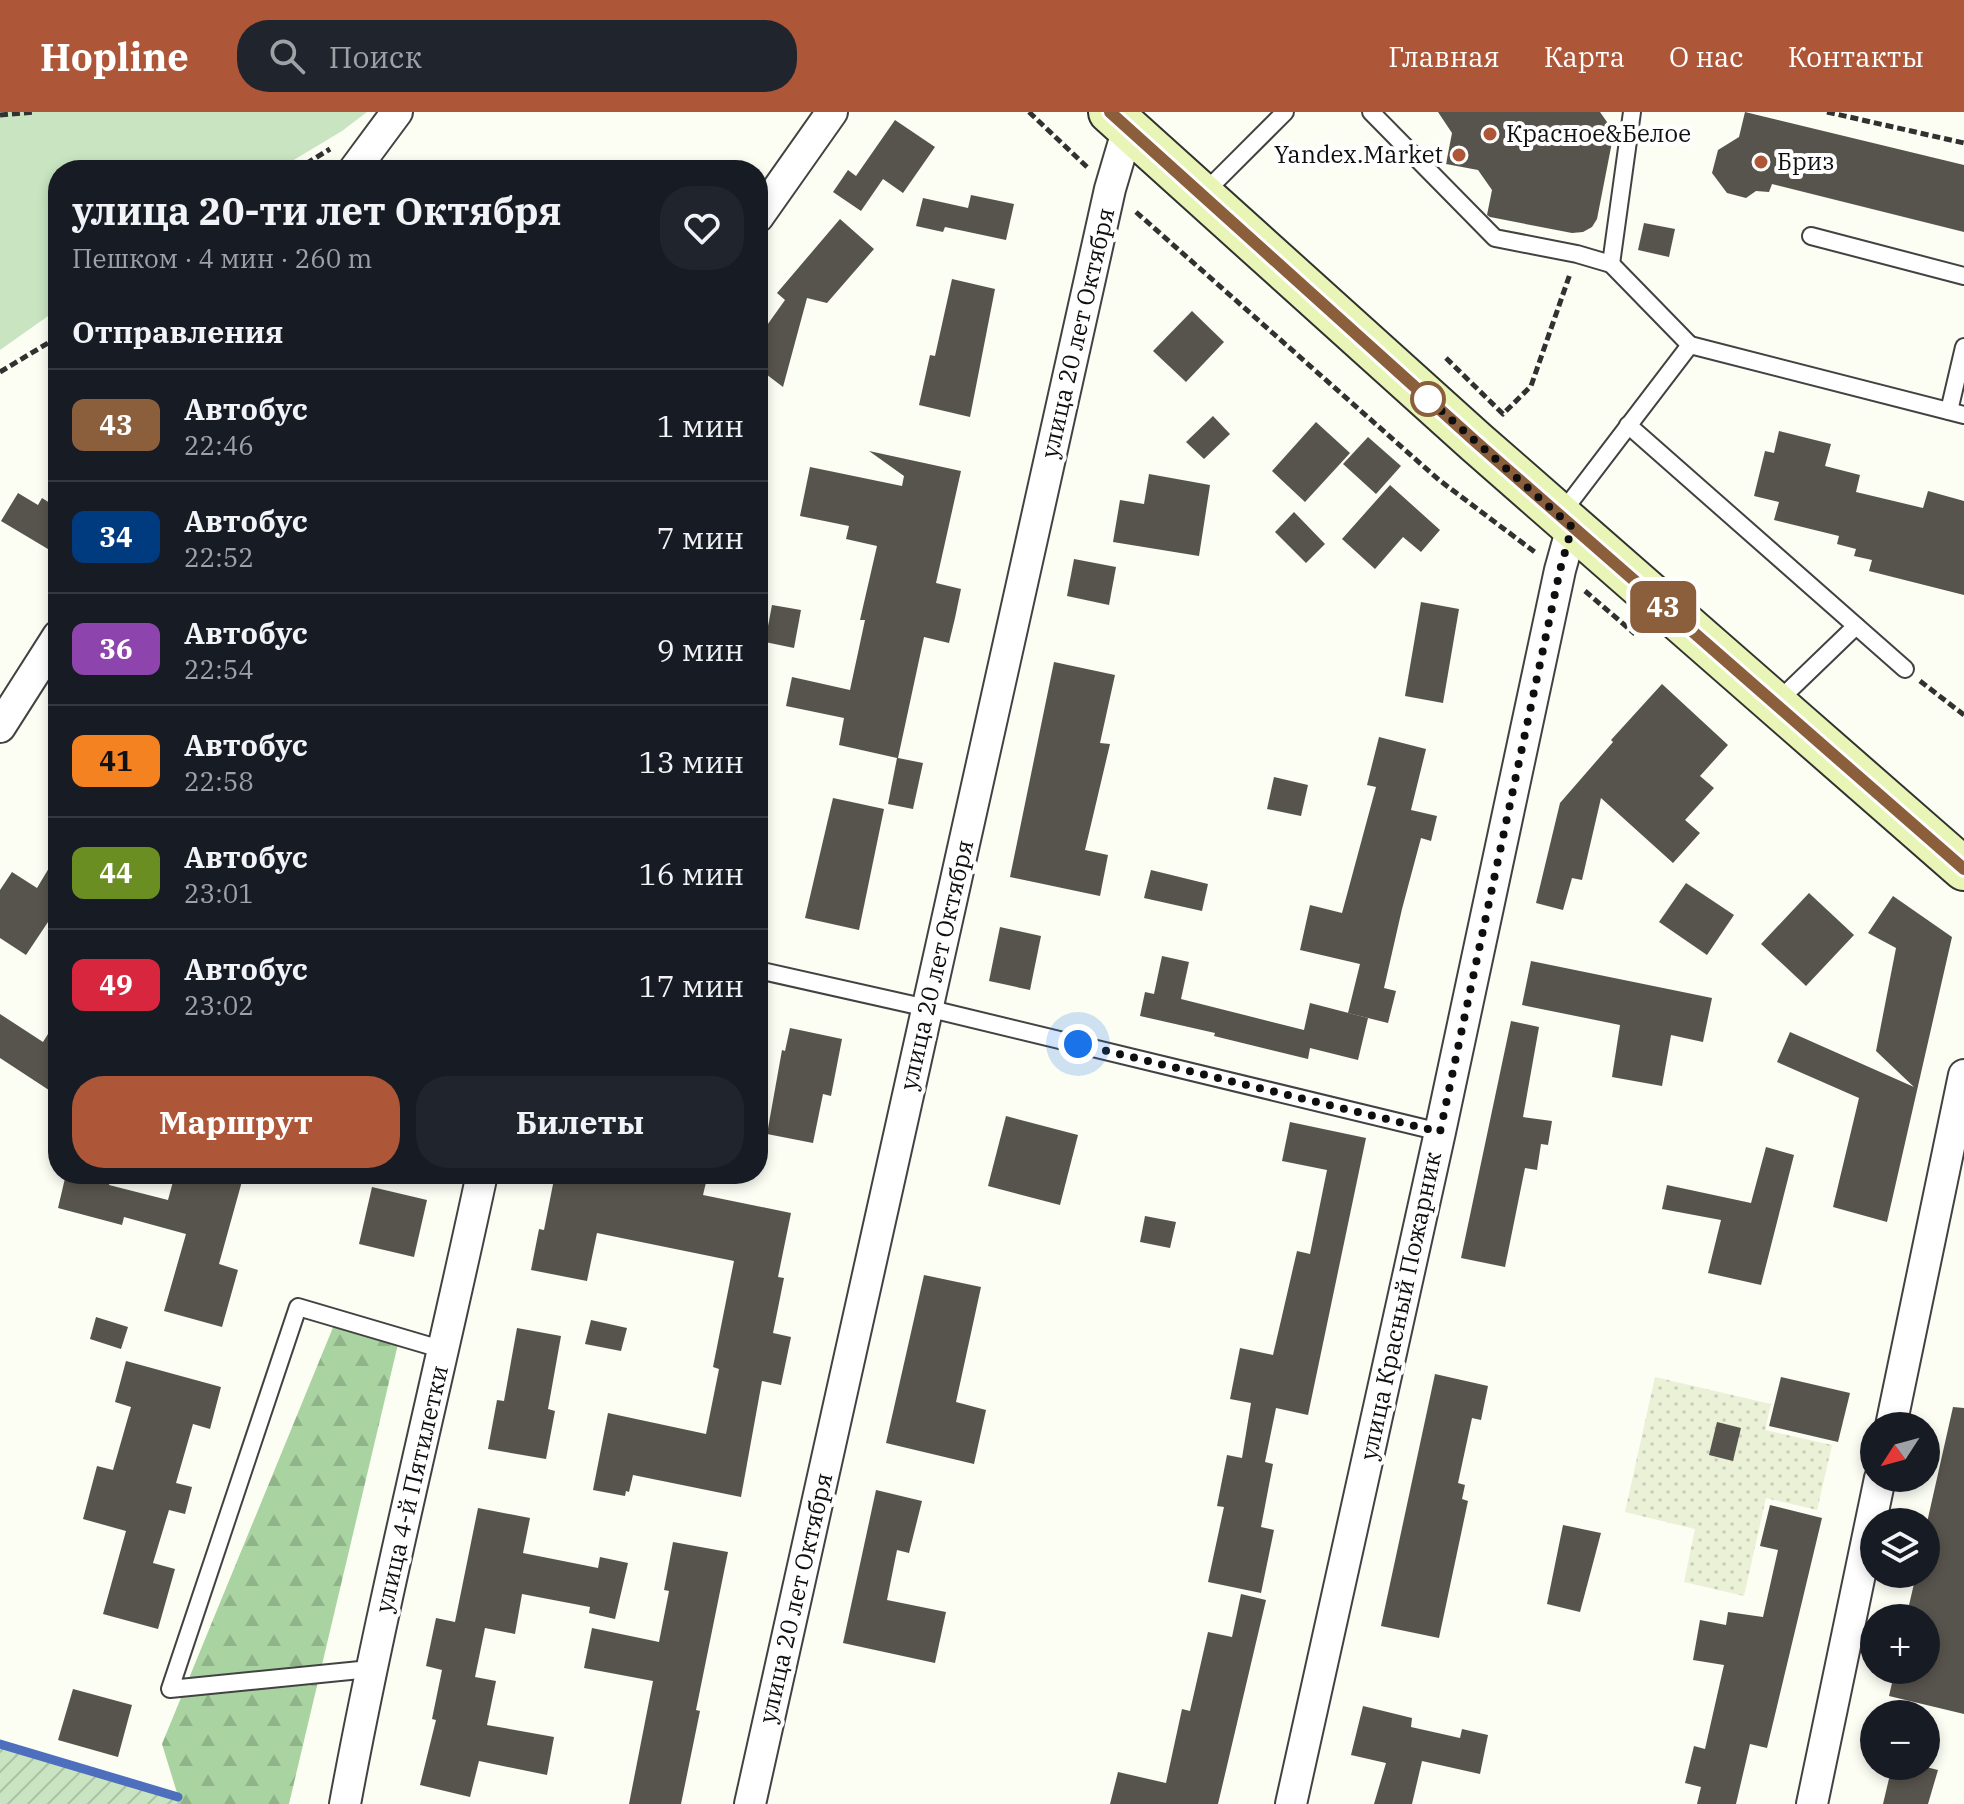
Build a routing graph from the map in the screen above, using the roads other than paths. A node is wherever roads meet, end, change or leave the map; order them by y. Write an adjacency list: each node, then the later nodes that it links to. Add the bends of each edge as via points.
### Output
1 (397, 112): 7 (street)
2 (832, 112): 9 (street)
3 (1285, 112): 8 (lane)
4 (1371, 112): 11 (lane, via 1495,238)
5 (1632, 112): 11 (lane)
6 (1119, 120): 8 (main road); 25 (street, улица 20 лет Октября, via 1110,189)
7 (361, 160)
8 (1202, 195): 17 (main road)
9 (768, 203)
10 (1811, 236): 12 (lane)
11 (1611, 264): 13 (lane)
12 (1964, 276)
13 (1690, 345): 15 (lane); 16 (lane)
14 (1964, 347): 15 (lane)
15 (1957, 413)
16 (1628, 425): 17 (lane); 18 (lane)
17 (1566, 521): 21 (main road); 27 (street, улица Красный Пожарник, via 1560,570)
18 (1856, 626): 20 (lane); 21 (lane)
19 (48, 652): 22 (street)
20 (1905, 669)
21 (1774, 705): 23 (main road)
22 (0, 727)
23 (1964, 869)
24 (768, 972): 25 (lane)
25 (927, 1008): 27 (lane); 34 (street, улица 20 лет Октября)
26 (1964, 1075): 30 (street)
27 (1440, 1132): 35 (street, улица Красный Пожарник)
28 (480, 1184): 29 (street, улица 4-й Пятилетки)
29 (444, 1350): 32 (street, улица 4-й Пятилетки); 32 (lane, via 298,1307 170,1689)
30 (1894, 1412)
31 (1877, 1492): 36 (street)
32 (370, 1669): 33 (street, улица 4-й Пятилетки)
33 (345, 1804)
34 (750, 1804)
35 (1291, 1804)
36 (1812, 1804)

